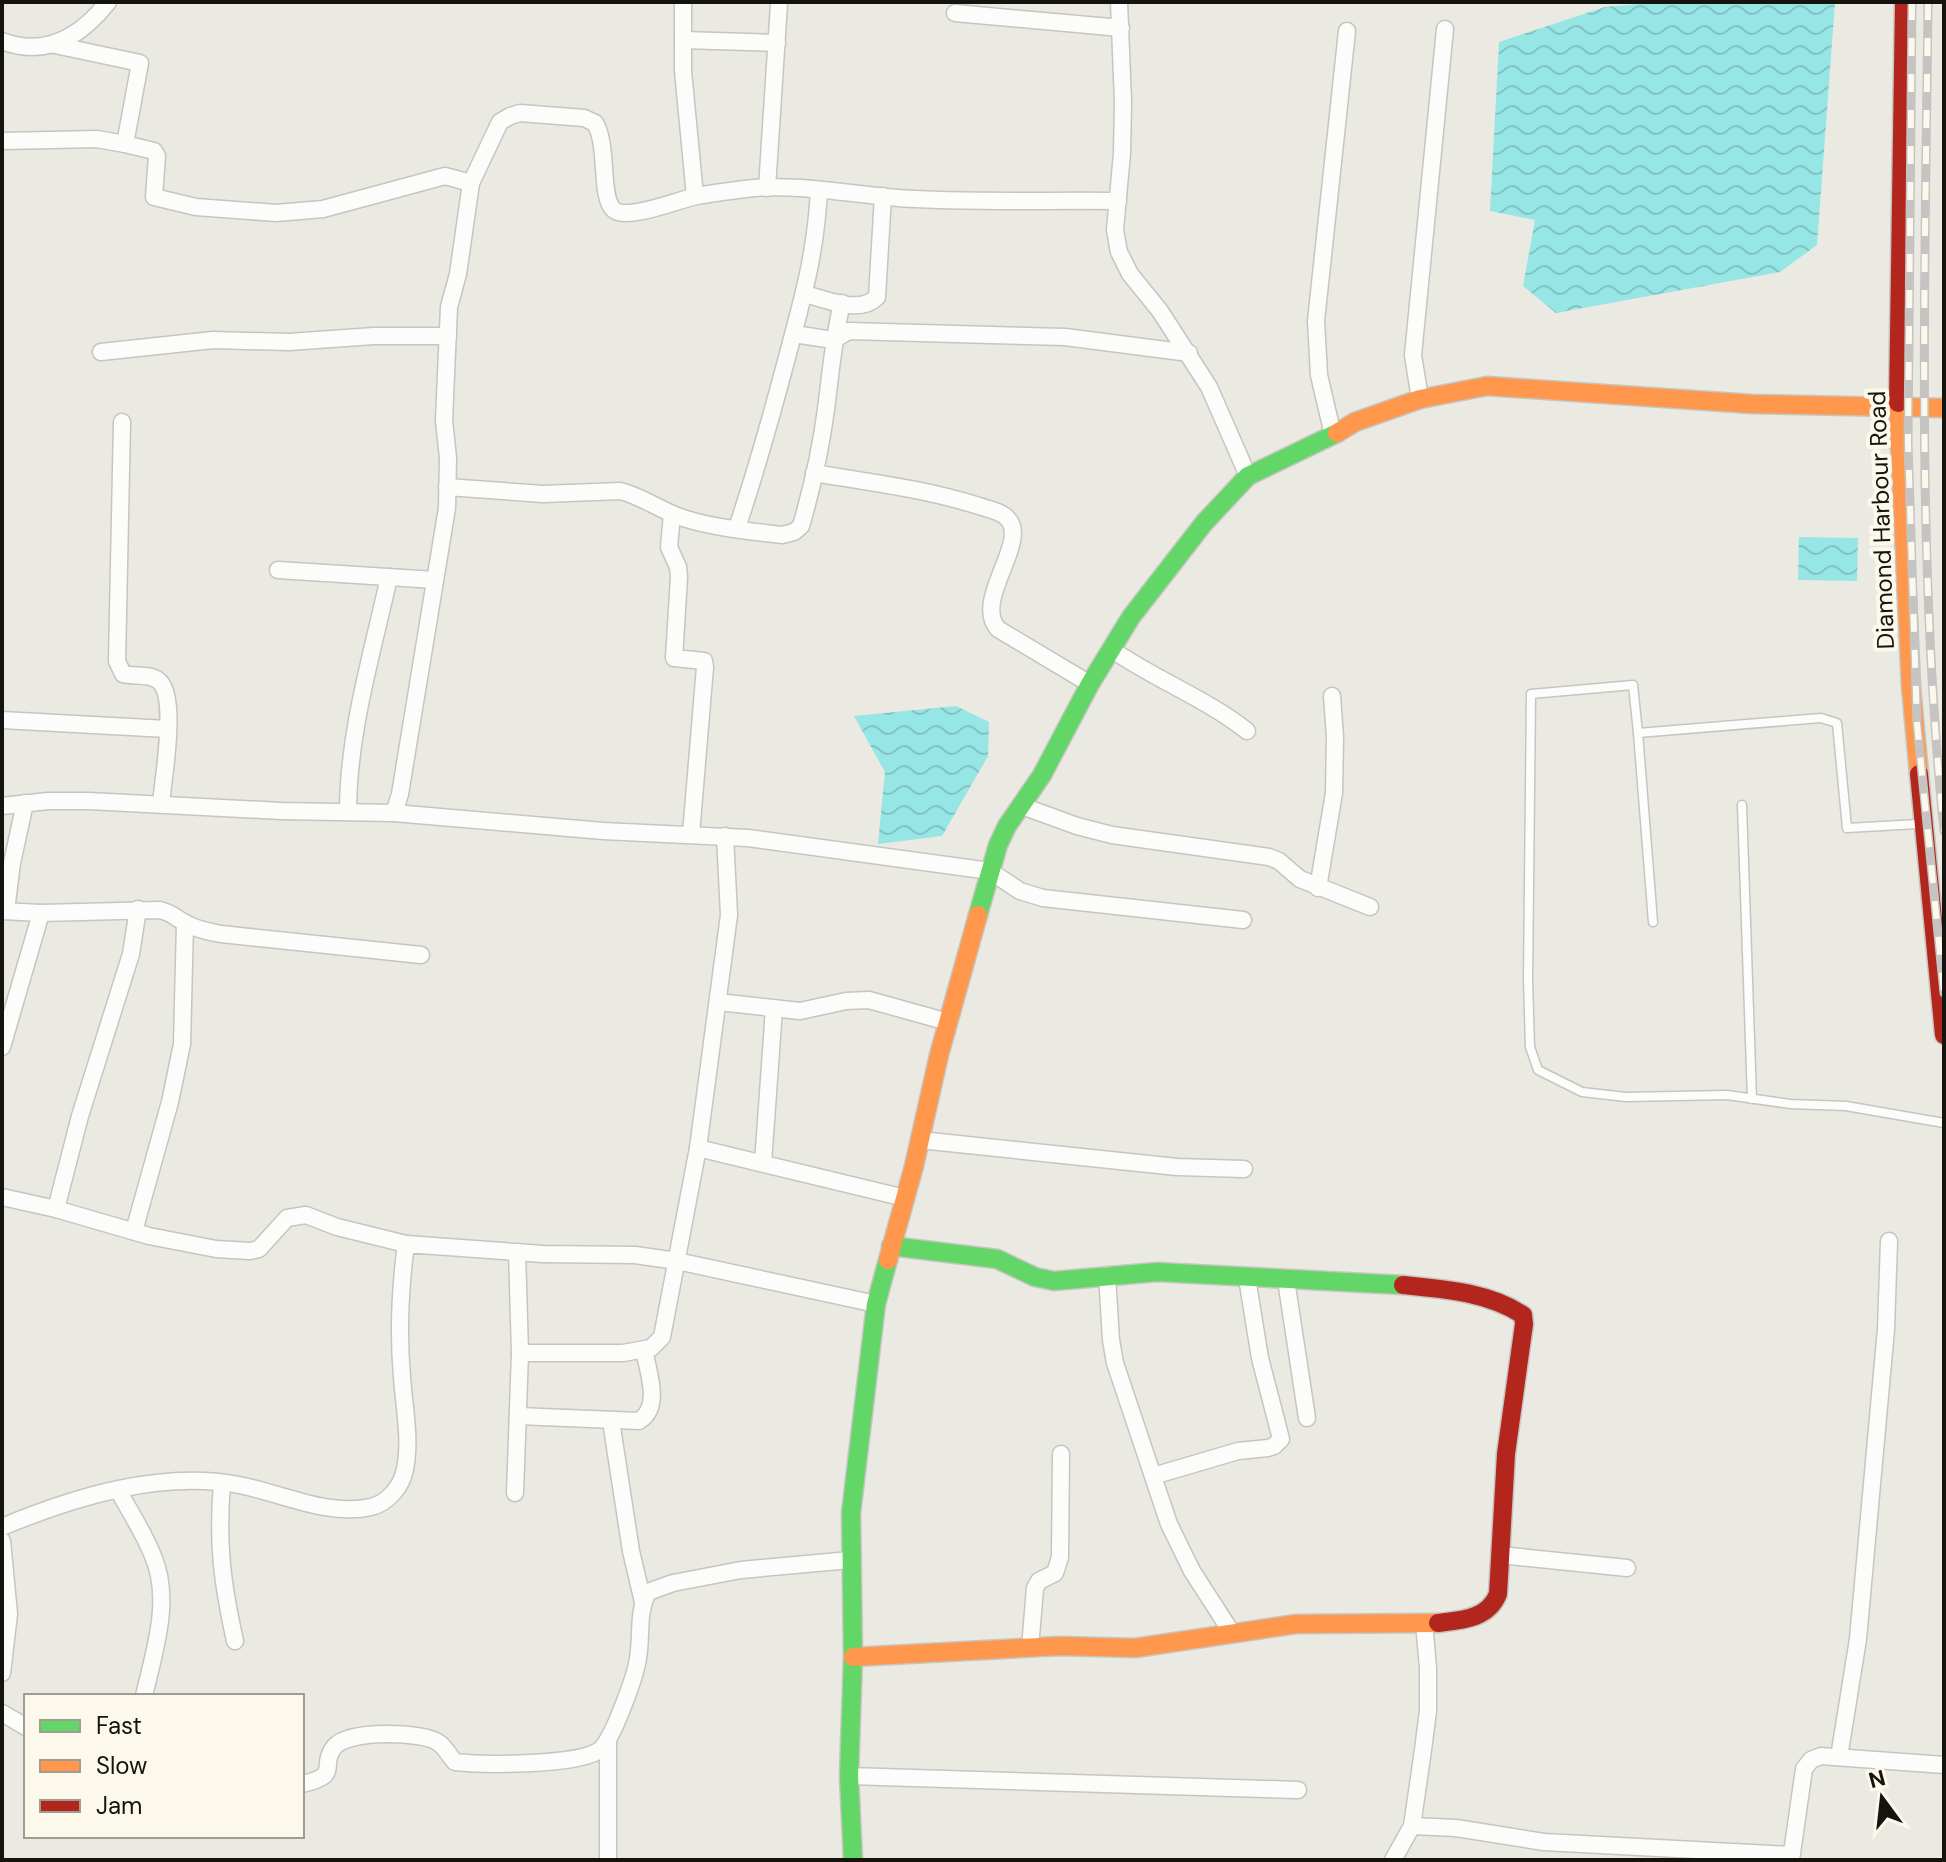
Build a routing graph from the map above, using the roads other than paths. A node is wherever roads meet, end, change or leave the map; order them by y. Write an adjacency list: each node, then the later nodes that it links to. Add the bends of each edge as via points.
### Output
1 (108, 2): 13 (street, via 83,29)
2 (683, 2): 10 (street)
3 (1119, 2): 7 (street)
4 (1904, 2): 30 (main road, Diamond Harbour Road)
5 (779, 4): 12 (street)
6 (955, 13): 7 (street)
7 (1121, 28): 21 (street)
8 (1445, 29): 29 (street, via 1413,355)
9 (1347, 31): 33 (street, via 1316,321 1319,375)
10 (683, 40): 12 (street); 19 (street)
11 (2, 41): 13 (street)
12 (777, 43): 17 (street)
13 (55, 45): 15 (street, via 140,63)
14 (2, 141): 15 (street, via 97,139)
15 (125, 144): 16 (street, via 157,156 154,197 196,207 301,211 445,176)
16 (471, 183): 19 (street, via 500,122 536,114 595,123 604,143 606,190 615,210 634,212); 25 (street)
17 (767, 188): 18 (street); 19 (street)
18 (819, 190): 20 (street); 22 (street)
19 (695, 196)
20 (883, 196): 21 (street); 23 (street, via 877,297 866,305)
21 (1118, 201): 28 (street, via 1119,252)
22 (805, 294): 23 (street); 24 (street)
23 (842, 303): 26 (street)
24 (794, 334): 26 (street); 38 (street)
25 (448, 336): 27 (street, via 213,340); 36 (street)
26 (833, 340): 28 (street, via 849,331 1065,337); 34 (street)
27 (101, 352)
28 (1189, 353): 35 (street)
29 (1420, 399): 30 (main road, via 1487,386); 33 (main road)
30 (1898, 408): 31 (main road); 56 (main road, Diamond Harbour Road, via 1911,687)
31 (1944, 408)
32 (122, 422): 46 (street, via 117,661 123,674 161,682 167,697)
33 (1333, 435): 35 (main road)
34 (814, 473): 38 (street, via 801,526 794,532); 43 (street, via 954,499 1009,519 1013,534 991,621)
35 (1248, 476): 42 (main road, via 1204,523)
36 (447, 487): 37 (street, via 543,494 620,491); 41 (street)
37 (672, 514): 38 (street); 57 (street, via 669,547 679,577 674,658 704,661 705,667)
38 (737, 528)
39 (278, 570): 40 (street)
40 (389, 577): 41 (street); 54 (street, via 355,731)
41 (435, 580): 55 (street)
42 (1111, 649): 43 (main road); 47 (street)
43 (1090, 684): 53 (main road)
44 (1332, 696): 60 (street, via 1334,793)
45 (2, 720): 46 (street)
46 (167, 729): 50 (street)
47 (1247, 731)
48 (1638, 733): 56 (lane, via 1821,718 1837,723 1847,828); 66 (lane); 74 (lane, via 1633,685 1531,694 1530,1047 1538,1070 1582,1092)
49 (25, 803): 50 (street); 52 (street); 63 (street)
50 (161, 804): 54 (street)
51 (1742, 805): 74 (lane)
52 (2, 806)
53 (1022, 806): 59 (main road, via 1007,826); 60 (street, via 1112,835 1269,857)
54 (348, 812): 55 (street)
55 (394, 813): 57 (street)
56 (1924, 823): 72 (main road, Diamond Harbour Road)
57 (691, 834): 58 (street)
58 (725, 836): 59 (street); 69 (street, via 729,915)
59 (990, 871): 65 (street, via 1020,891 1043,898); 71 (main road)
60 (1318, 888): 61 (street)
61 (1370, 907)
62 (138, 909): 64 (street); 67 (street, via 172,913); 82 (street, via 131,954)
63 (4, 910): 64 (street)
64 (41, 913): 73 (street)
65 (1243, 920)
66 (1653, 922)
67 (185, 923): 68 (street, via 221,934); 83 (street, via 182,1044)
68 (421, 955)
69 (718, 1002): 70 (street); 77 (street)
70 (774, 1009): 71 (street, via 800,1011 869,1000); 78 (street)
71 (948, 1022): 76 (main road)
72 (1944, 1035)
73 (2, 1047)
74 (1752, 1099): 75 (lane, via 1846,1106)
75 (1944, 1123)
76 (920, 1140): 79 (street); 81 (main road)
77 (698, 1148): 78 (street); 88 (street)
78 (763, 1163): 81 (street)
79 (1244, 1169)
80 (2, 1197): 82 (street)
81 (905, 1198): 86 (main road)
82 (56, 1209): 83 (street)
83 (134, 1231): 85 (street, via 250,1251 267,1242 287,1218 306,1215)
84 (1889, 1241): 119 (street, via 1861,1610)
85 (406, 1244): 87 (street); 100 (street, via 399,1324 407,1446 405,1470 395,1492 374,1507 333,1508)
86 (891, 1246): 89 (main road, via 1011,1262 1042,1279); 92 (main road)
87 (517, 1252): 88 (street); 94 (street)
88 (677, 1261): 92 (street); 93 (street, via 662,1337)
89 (1107, 1275): 90 (main road, via 1174,1272); 99 (street, via 1115,1363)
90 (1247, 1278): 91 (main road); 99 (street, via 1255,1336 1281,1439 1268,1448 1238,1451)
91 (1286, 1280): 96 (street); 105 (main road, via 1441,1288 1519,1309 1524,1324 1506,1454)
92 (876, 1304): 106 (main road)
93 (644, 1350): 94 (street); 97 (street, via 652,1407 639,1421)
94 (520, 1353): 95 (street)
95 (518, 1416): 97 (street); 102 (street)
96 (1307, 1418)
97 (611, 1421): 108 (street)
98 (1061, 1454): 112 (street, via 1060,1557 1055,1573 1035,1588)
99 (1153, 1476): 110 (street, via 1181,1551)
100 (222, 1483): 101 (street, via 183,1480); 111 (street, via 219,1556)
101 (118, 1490): 103 (street); 115 (street, via 154,1557 162,1589)
102 (515, 1493)
103 (2, 1527)
104 (2, 1541): 114 (street, via 9,1614)
105 (1500, 1555): 107 (street); 109 (main road, via 1493,1607 1471,1617)
106 (850, 1560): 108 (street, via 703,1577 657,1587); 113 (main road)
107 (1627, 1568)
108 (643, 1602): 118 (street, via 638,1660)
109 (1424, 1623): 110 (main road, via 1310,1623); 124 (street, via 1428,1711)
110 (1232, 1633): 112 (main road, via 1140,1647)
111 (235, 1641)
112 (1030, 1648): 113 (main road)
113 (853, 1657): 121 (main road)
114 (2, 1673)
115 (144, 1694)
116 (2, 1713): 117 (street)
117 (24, 1726)
118 (608, 1740): 122 (street, via 580,1759 470,1764 455,1762 438,1742 426,1738 364,1736 340,1742 322,1779); 126 (street)
119 (1839, 1757): 120 (street); 125 (street, via 1821,1756 1804,1769)
120 (1944, 1765)
121 (849, 1776): 123 (street); 127 (main road)
122 (304, 1784)
123 (1298, 1790)
124 (1412, 1826): 125 (street, via 1544,1842); 128 (street)
125 (1791, 1858)
126 (608, 1860)
127 (853, 1860)
128 (1393, 1860)

